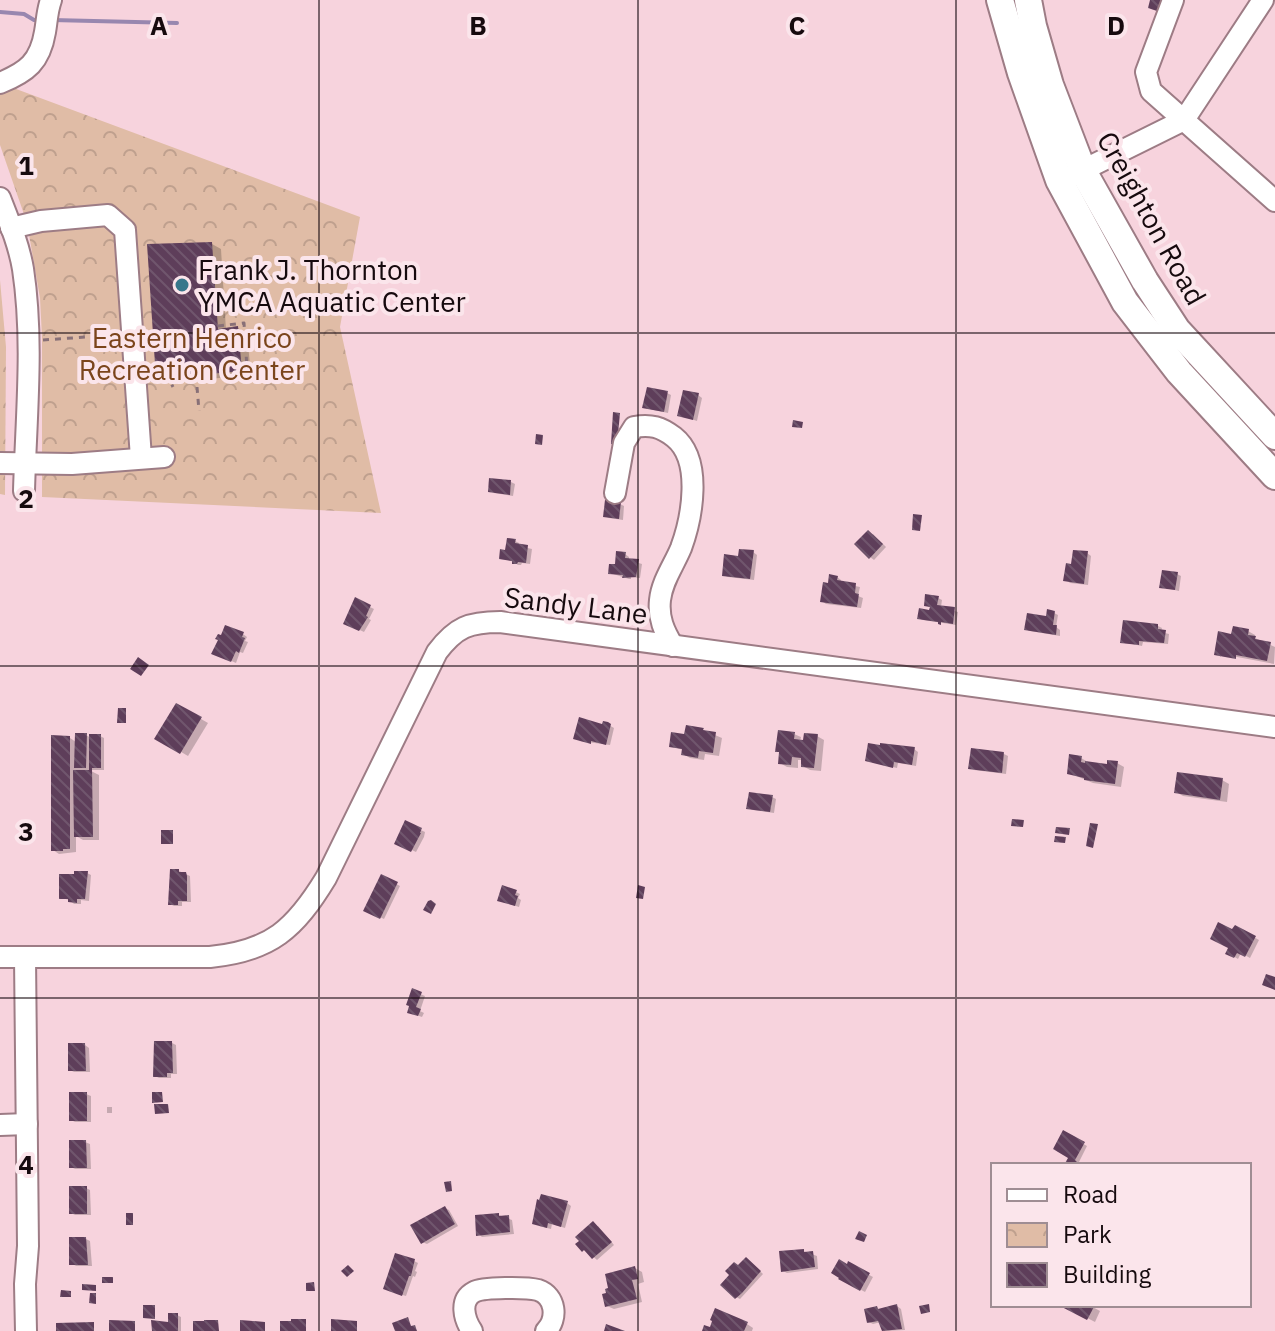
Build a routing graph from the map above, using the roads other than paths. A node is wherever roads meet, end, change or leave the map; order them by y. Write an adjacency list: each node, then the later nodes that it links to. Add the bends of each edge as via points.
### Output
1 (1000, 0): 8 (main road, Creighton Road, via 1021,73)
2 (1028, 0): 8 (main road, Creighton Road)
3 (1173, 0): 7 (street, via 1146,72 1151,91)
4 (1263, 0): 7 (street)
5 (49, 4): 6 (street, via 41,48 32,65)
6 (0, 83)
7 (1184, 120): 8 (street); 10 (street)
8 (1071, 175): 12 (main road, Creighton Road, via 1177,330); 17 (main road, Creighton Road, via 1125,302 1179,372)
9 (0, 198): 11 (street)
10 (1275, 201)
11 (11, 228): 14 (street, via 108,215 125,230); 16 (street, via 28,321)
12 (1275, 436)
13 (164, 457): 14 (street)
14 (141, 458): 16 (street)
15 (0, 463): 16 (street)
16 (25, 464): 18 (street)
17 (1275, 476)
18 (24, 491)
19 (615, 493): 20 (street, via 624,443 634,427 650,424 680,442 689,458 692,497 681,546 660,599 662,628)
20 (673, 646): 21 (street, Sandy Lane); 23 (street, Sandy Lane, via 500,622 457,630 437,652 320,888 272,940 235,955 210,957)
21 (1275, 727)
22 (0, 957): 23 (street, Sandy Lane)
23 (25, 957): 24 (street)
24 (27, 1124): 25 (street); 26 (street)
25 (0, 1125)
26 (26, 1331)
27 (472, 1331): 28 (street, via 466,1323 465,1301 475,1291 510,1287 540,1290 551,1300 553,1324)
28 (546, 1331)

